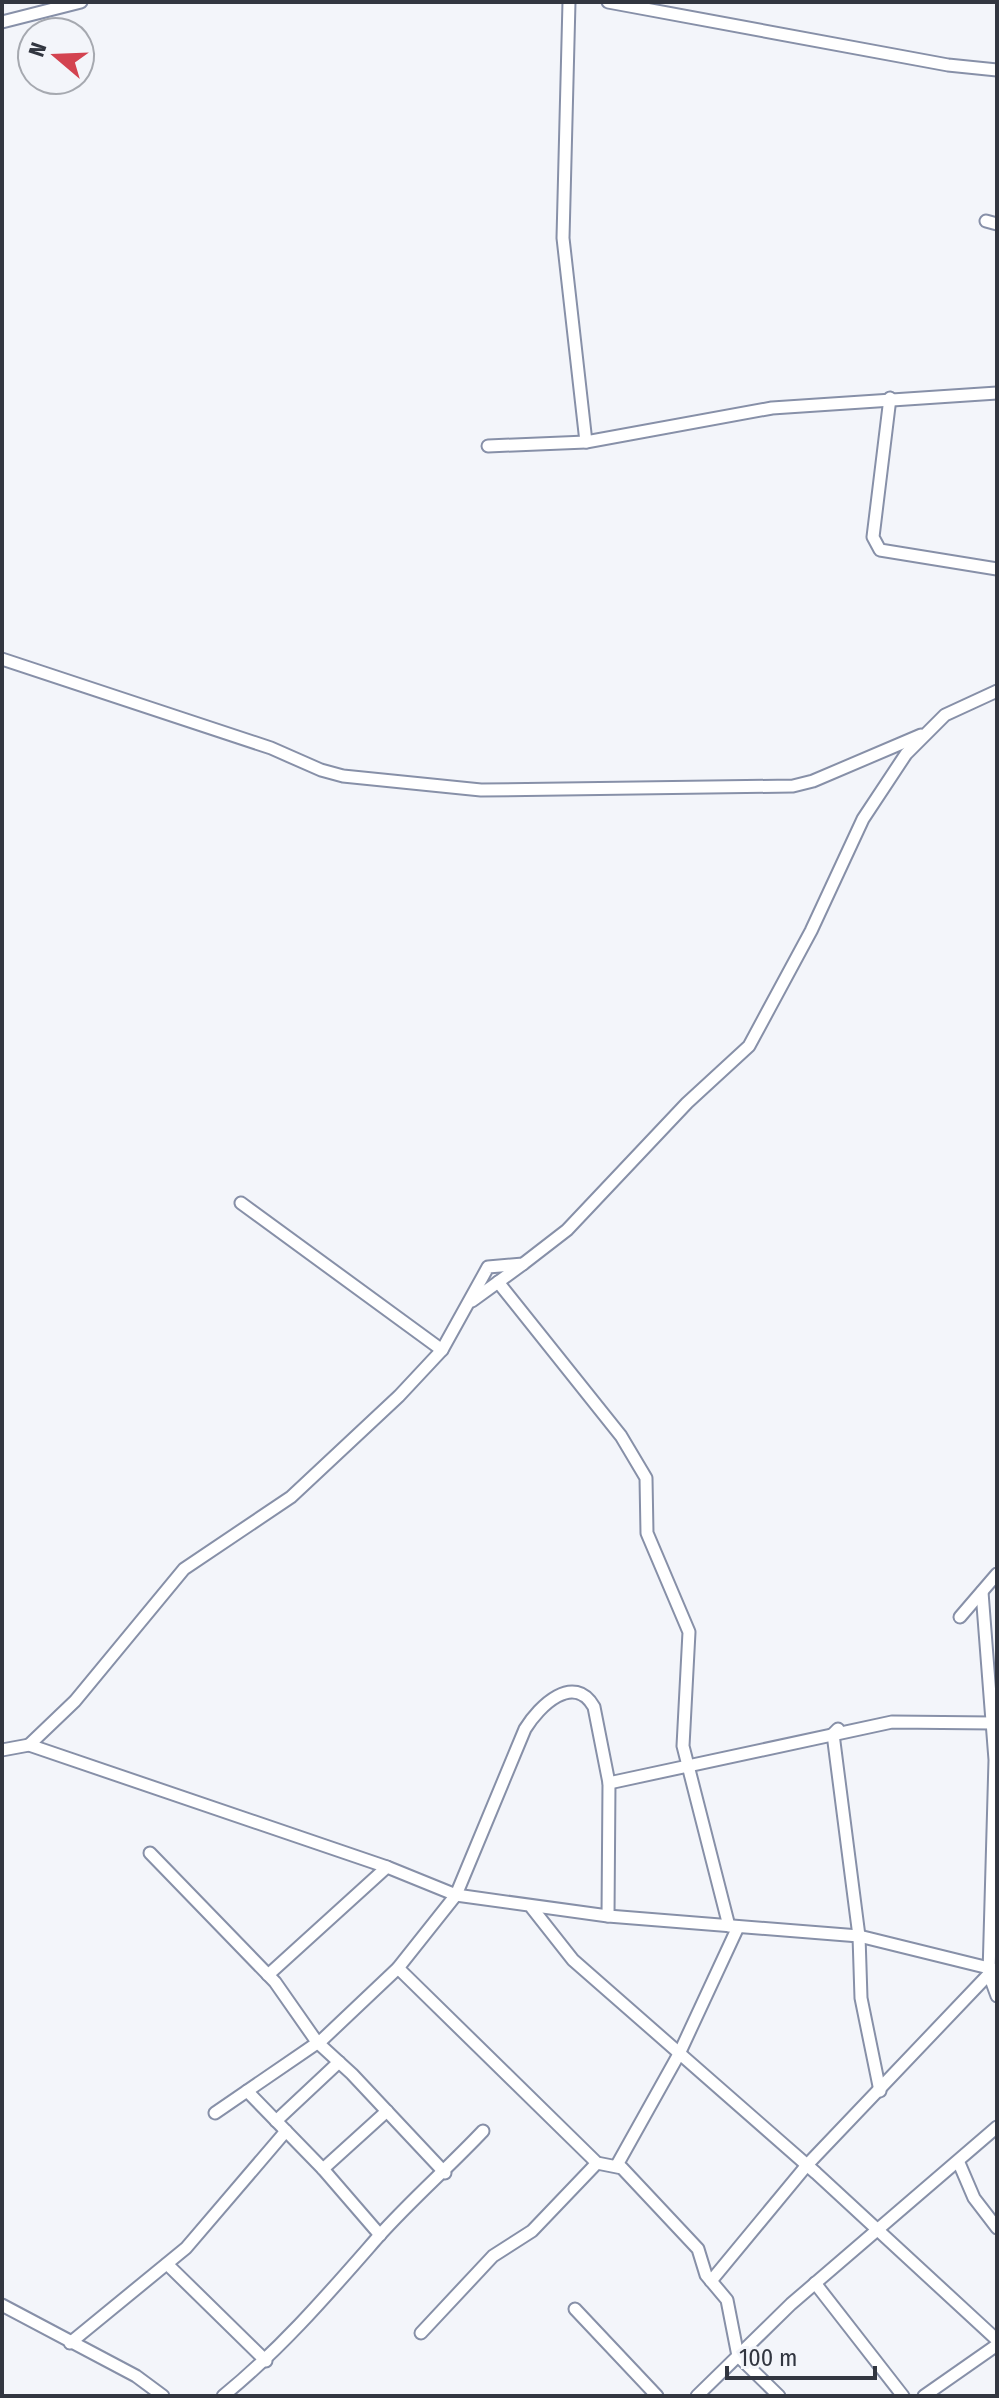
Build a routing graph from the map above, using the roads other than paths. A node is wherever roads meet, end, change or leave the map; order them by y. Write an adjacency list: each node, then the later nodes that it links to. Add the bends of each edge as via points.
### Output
1 (81, 2): 4 (street)
2 (569, 2): 8 (street, via 563,238)
3 (608, 2): 5 (street)
4 (2, 22)
5 (997, 70)
6 (997, 393): 7 (street)
7 (890, 398): 8 (street, via 772,408); 10 (street, via 873,537 880,550)
8 (586, 442): 9 (street)
9 (488, 446)
10 (997, 569)
11 (2, 659): 13 (street, via 271,748 321,770 481,790 793,786)
12 (997, 691): 13 (street, via 945,715)
13 (925, 734): 15 (street, via 863,819 755,1038 595,1203)
14 (241, 1203): 18 (street)
15 (523, 1264): 16 (street); 17 (street, via 488,1267)
16 (498, 1282): 17 (street); 26 (street, via 621,1436 646,1478 647,1533 689,1632 683,1734)
17 (472, 1301): 18 (street)
18 (442, 1350): 24 (street, via 291,1497 184,1569 75,1701)
19 (997, 1574): 20 (street)
20 (982, 1592): 21 (street); 22 (street)
21 (960, 1617)
22 (993, 1723): 23 (street, via 892,1722); 36 (street)
23 (836, 1731): 26 (street); 34 (street)
24 (29, 1745): 25 (street); 29 (street)
25 (2, 1750)
26 (687, 1766): 27 (street); 33 (street)
27 (609, 1783): 30 (street, via 594,1707 573,1691 560,1693 525,1729); 32 (street)
28 (150, 1853): 37 (street)
29 (387, 1867): 30 (street); 37 (street)
30 (456, 1895): 31 (street); 35 (street)
31 (532, 1908): 32 (street); 40 (street, via 573,1960)
32 (608, 1916): 33 (street)
33 (733, 1927): 34 (street); 40 (street)
34 (859, 1936): 36 (street); 43 (street, via 861,1998)
35 (398, 1968): 39 (street); 50 (street)
36 (991, 1971): 38 (street); 43 (street)
37 (268, 1975): 39 (street)
38 (997, 1996)
39 (317, 2042): 41 (street); 42 (street)
40 (679, 2054): 52 (street); 53 (street)
41 (339, 2062): 44 (street); 46 (street)
42 (247, 2091): 45 (street); 46 (street)
43 (880, 2091): 53 (street)
44 (387, 2111): 54 (street); 55 (street)
45 (215, 2113)
46 (276, 2121): 48 (street)
47 (997, 2127): 51 (street)
48 (286, 2131): 54 (street); 59 (street)
49 (483, 2131): 55 (street)
50 (597, 2163): 52 (street); 64 (street, via 532,2231 493,2256)
51 (959, 2163): 56 (street); 57 (street, via 974,2198)
52 (617, 2165): 60 (street, via 698,2249)
53 (807, 2165): 56 (street); 60 (street)
54 (323, 2169): 58 (street)
55 (445, 2173): 58 (street)
56 (877, 2228): 61 (street); 65 (street)
57 (997, 2228)
58 (380, 2235): 68 (street)
59 (167, 2264): 66 (street); 68 (street)
60 (711, 2281): 67 (street, via 728,2303)
61 (815, 2283): 67 (street); 74 (street)
62 (2, 2305): 66 (street)
63 (575, 2309): 71 (street)
64 (421, 2333)
65 (997, 2342): 75 (street)
66 (70, 2343): 69 (street, via 136,2376)
67 (738, 2356): 72 (street); 73 (street)
68 (266, 2361): 70 (street)
69 (163, 2396)
70 (223, 2396)
71 (657, 2396)
72 (697, 2396)
73 (779, 2396)
74 (903, 2396)
75 (924, 2396)

